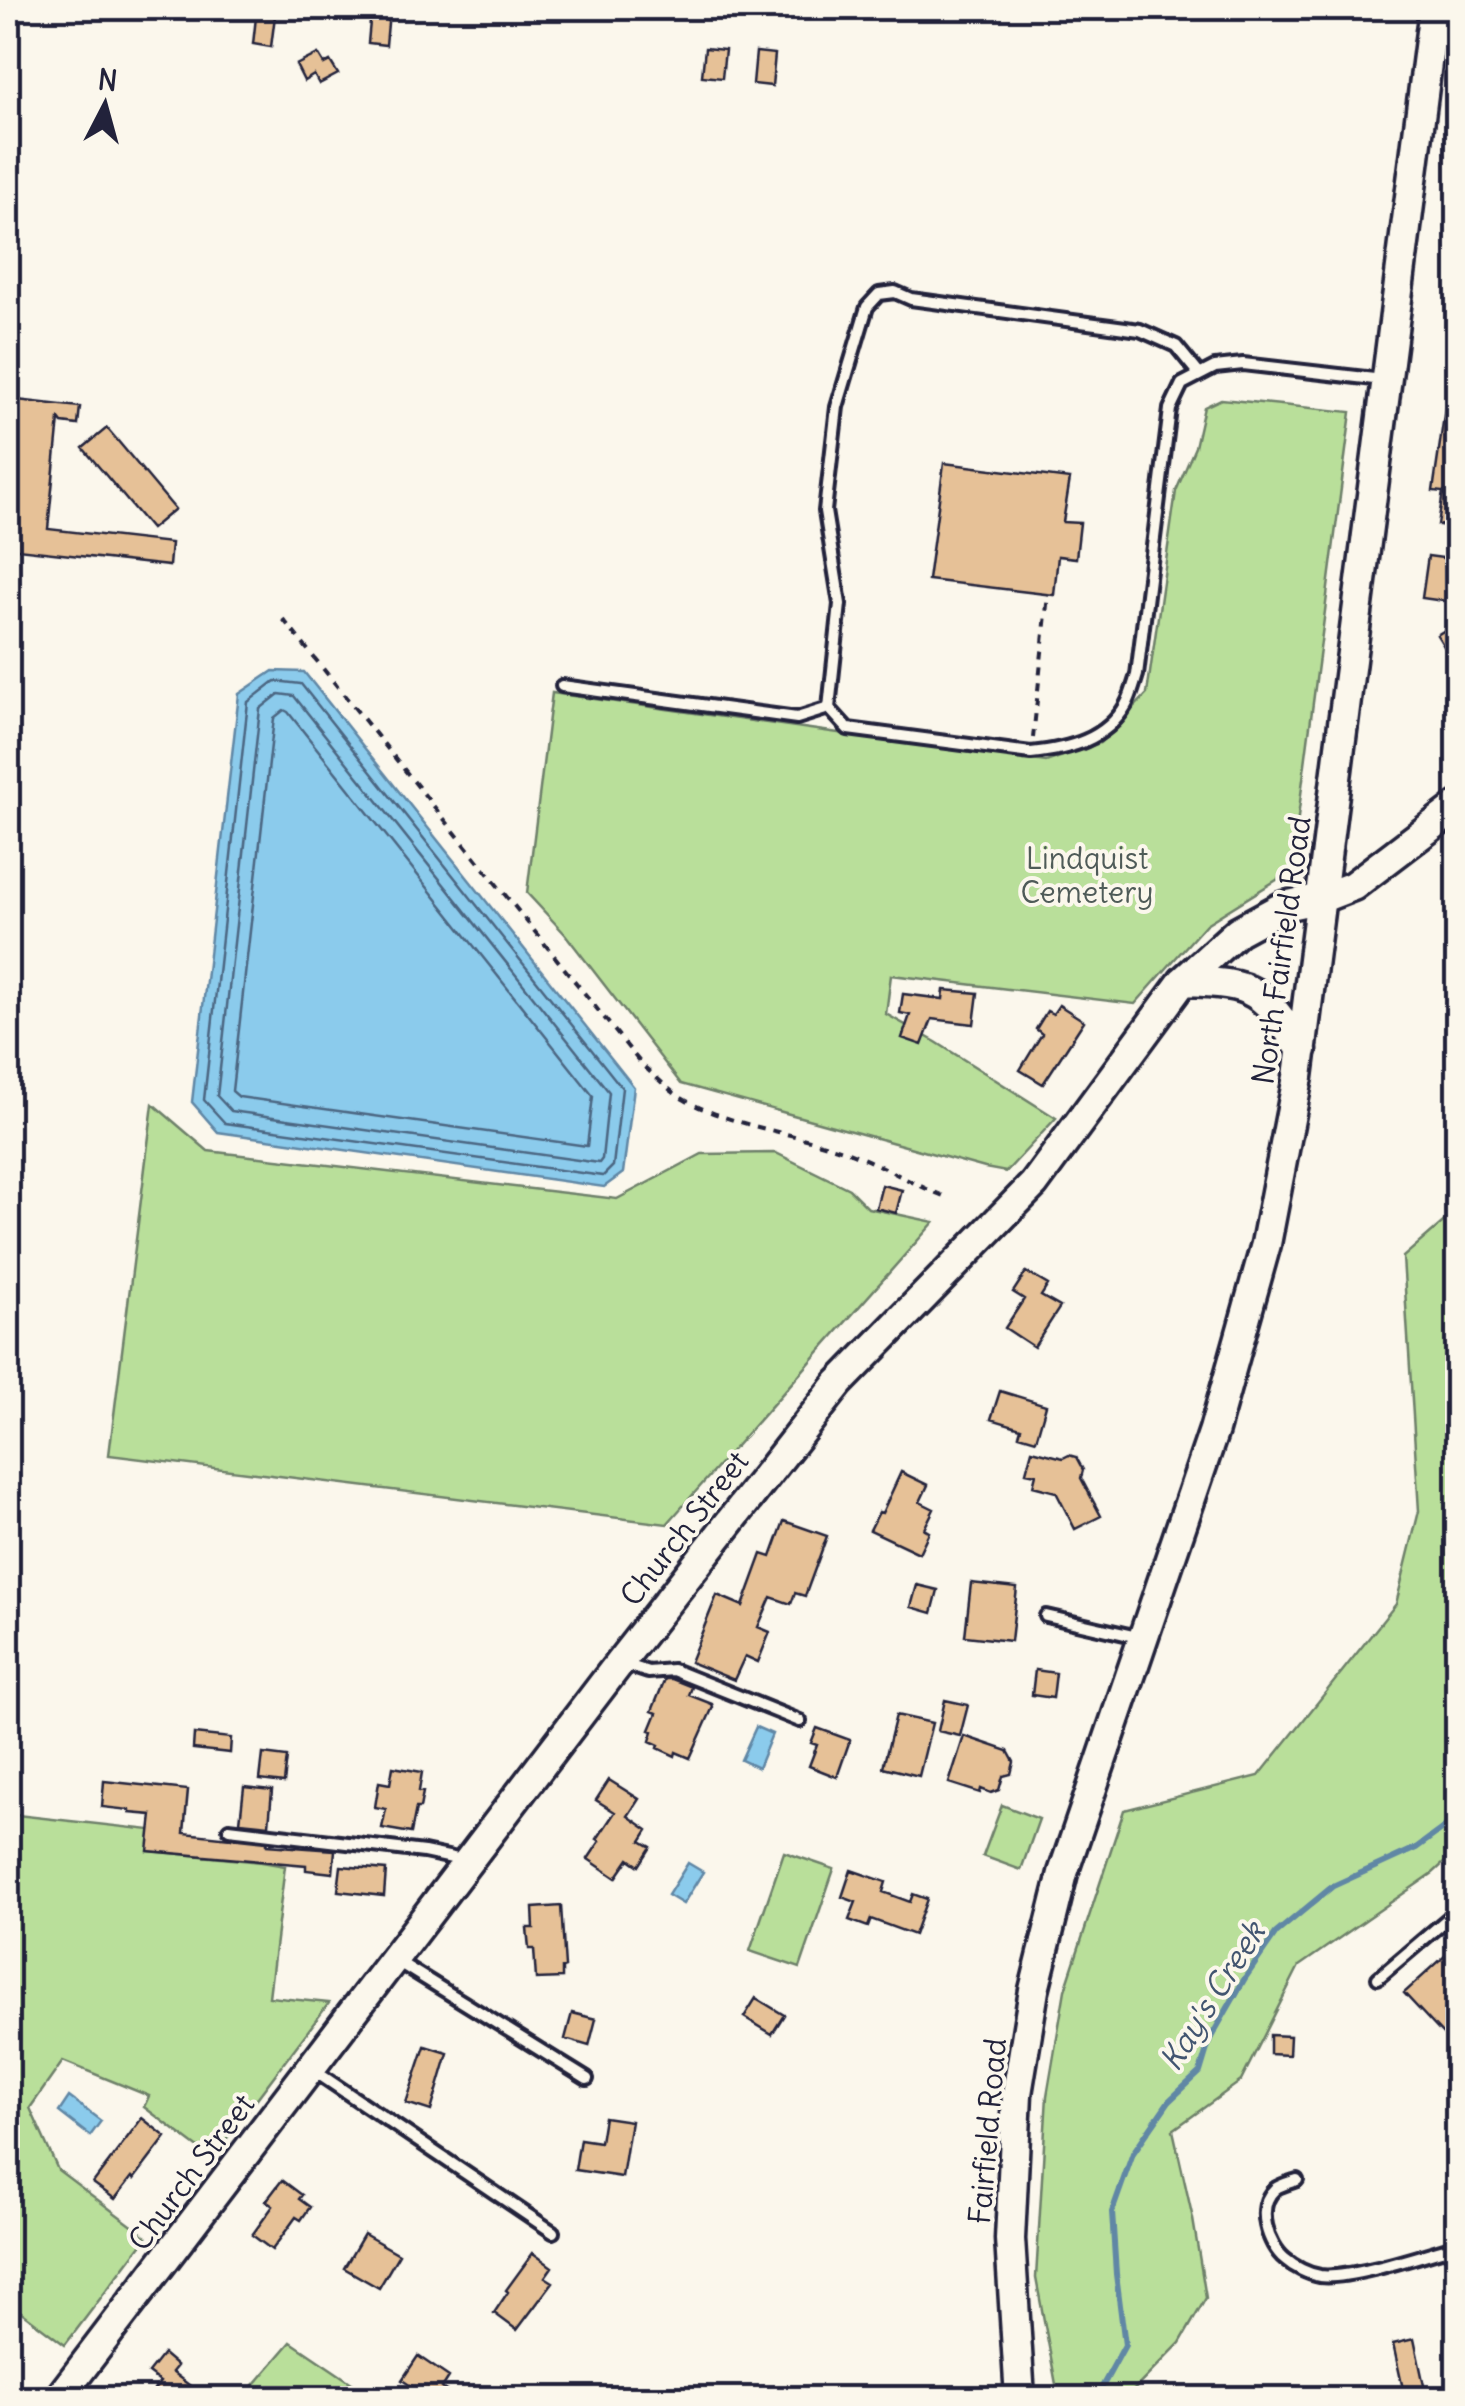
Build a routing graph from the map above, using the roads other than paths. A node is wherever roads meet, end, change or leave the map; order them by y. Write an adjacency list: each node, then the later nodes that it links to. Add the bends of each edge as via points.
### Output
1 (1434, 8): 3 (main road, North Fairfield Road)
2 (1199, 374): 3 (lane, via 1243,364); 5 (lane, via 1182,384 1170,409 1137,675 1126,705 1106,730 1062,750 1032,753 848,729); 5 (lane, via 1176,346 1140,330 879,294 867,308 837,407 825,510 840,604)
3 (1388, 380): 7 (main road, North Fairfield Road)
4 (562, 686): 5 (lane, via 797,718)
5 (830, 708)
6 (1456, 809): 7 (main road, Church Street, via 1353,886)
7 (1322, 898): 8 (main road, Church Street, via 1284,906 1238,930); 9 (main road, North Fairfield Road)
8 (1183, 981): 9 (main road, via 1221,982 1257,995 1272,1005); 12 (main road, Church Street, via 1034,1184 839,1383)
9 (1302, 1050): 11 (main road, North Fairfield Road, via 1266,1244 1214,1430)
10 (1046, 1616): 11 (lane)
11 (1143, 1638): 16 (main road, North Fairfield Road)
12 (620, 1662): 13 (lane, via 648,1672 674,1670); 15 (main road, Church Street)
13 (800, 1721)
14 (229, 1829): 15 (lane)
15 (468, 1862): 18 (main road, Church Street)
16 (1062, 1873): 26 (main road, Fairfield Road, via 1017,2094 1010,2239)
17 (1458, 1910): 19 (lane)
18 (394, 1959): 20 (main road, Church Street); 21 (lane)
19 (1378, 1978)
20 (310, 2068): 23 (lane); 25 (main road, Church Street)
21 (587, 2079)
22 (1296, 2180): 24 (lane, via 1274,2190 1264,2219 1282,2256 1298,2268 1341,2275)
23 (553, 2232)
24 (1458, 2245)
25 (59, 2398)
26 (1020, 2398)

